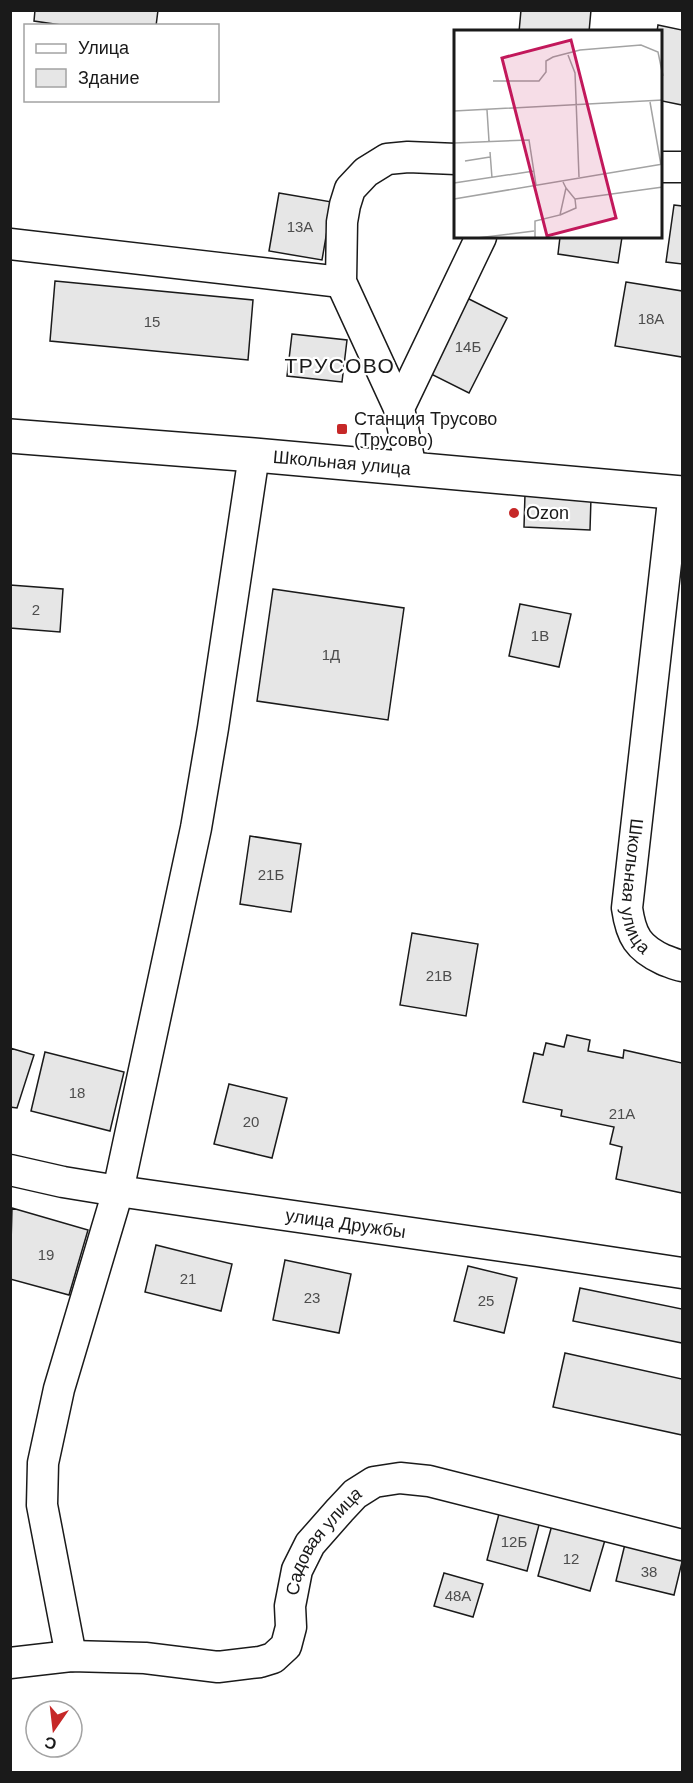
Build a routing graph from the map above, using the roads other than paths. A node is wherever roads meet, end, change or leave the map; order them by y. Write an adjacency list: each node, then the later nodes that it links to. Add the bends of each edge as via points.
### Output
1 (454, 159): 6 (street, via 387,159 366,172 350,189 342,222)
2 (663, 167): 3 (street)
3 (682, 167)
4 (481, 238): 7 (street)
5 (10, 244): 6 (street)
6 (341, 282): 7 (street)
7 (399, 408): 10 (street)
8 (10, 436): 9 (main road, Школьная улица)
9 (254, 455): 10 (main road, Школьная улица); 15 (street, via 196,828)
10 (411, 469): 11 (main road, Школьная улица)
11 (678, 493): 12 (street, Школьная улица)
12 (670, 636): 13 (street, Школьная улица, via 627,908 638,943)
13 (682, 966)
14 (10, 1170): 15 (street, улица Дружбы)
15 (118, 1191): 16 (street, улица Дружбы); 18 (street, via 59,1389 43,1463 42,1505)
16 (682, 1274)
17 (682, 1545): 18 (street, Садовая улица, via 429,1481 399,1478 374,1482 355,1494 310,1544 297,1570 286,1646 273,1658 218,1667 145,1658)
18 (71, 1656): 19 (street, Садовая улица)
19 (10, 1663)

